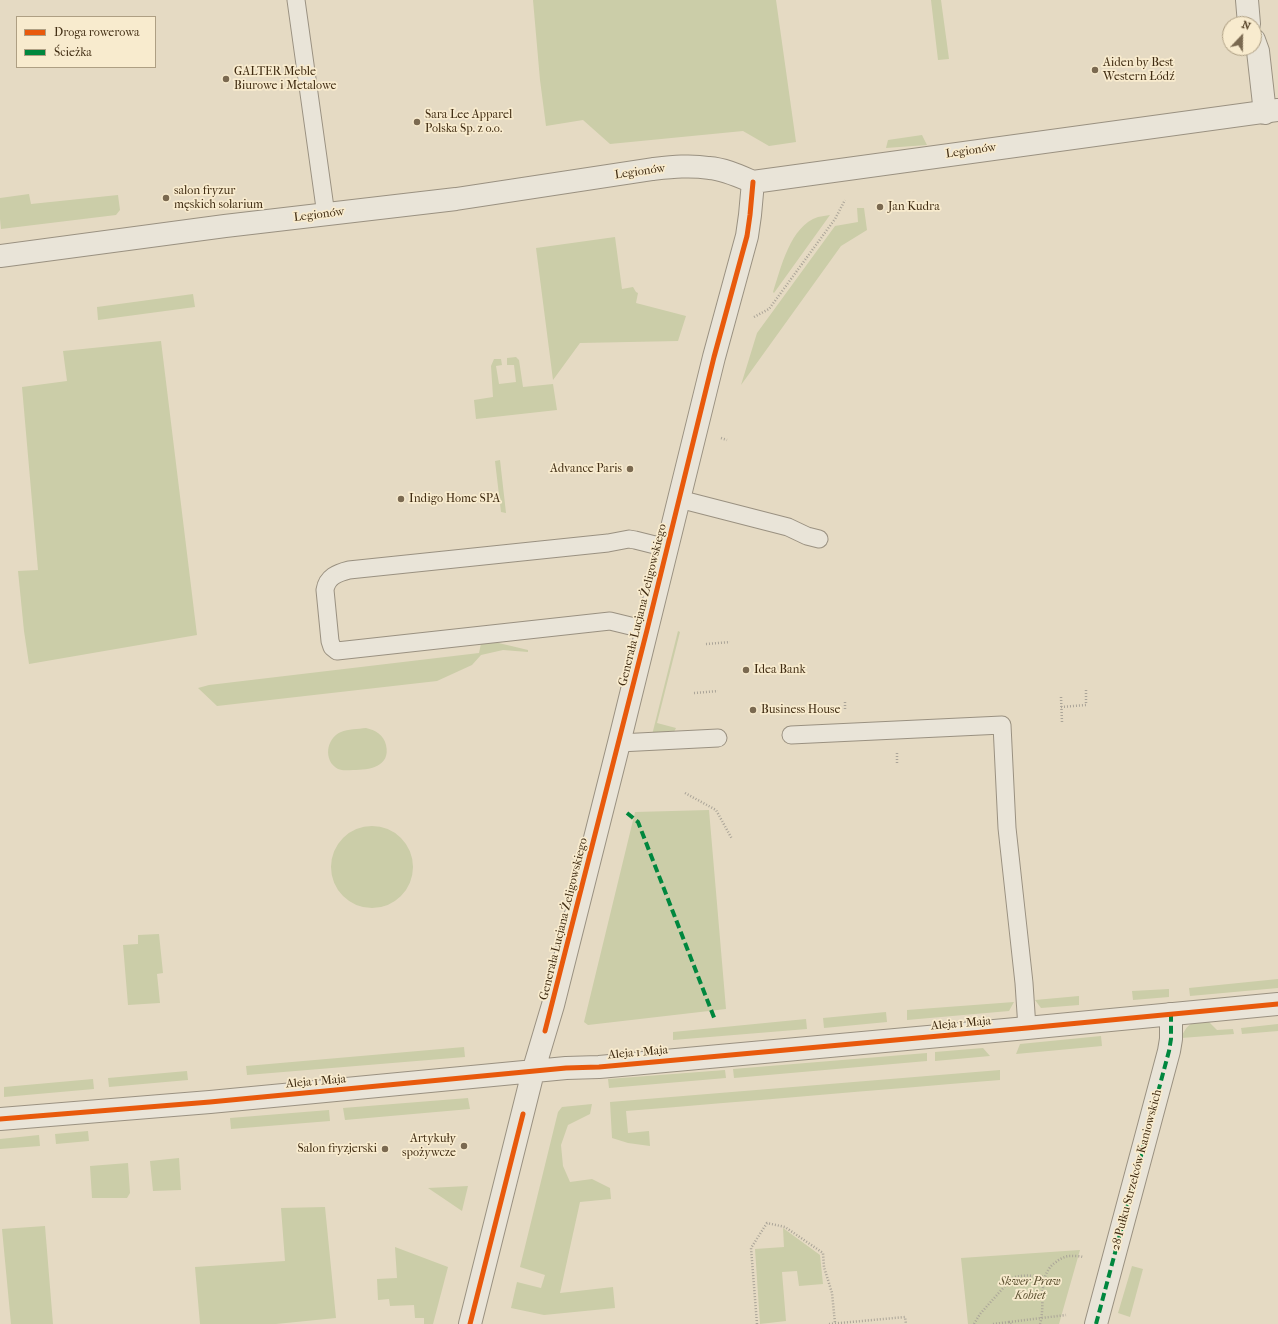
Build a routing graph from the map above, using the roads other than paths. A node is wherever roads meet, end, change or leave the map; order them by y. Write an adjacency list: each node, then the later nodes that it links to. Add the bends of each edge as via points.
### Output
1 (296, 0): 7 (lane)
2 (1247, 0): 3 (street)
3 (1248, 16)
4 (1259, 56): 5 (street)
5 (1271, 111): 6 (street, Legionów)
6 (753, 182): 7 (street, Legionów, via 724,171 682,166); 9 (street, Generała Lucjana Żeligowskiego, via 747,236)
7 (326, 215): 8 (street, Legionów)
8 (0, 256)
9 (679, 499): 10 (lane, via 788,527); 11 (street, Generała Lucjana Żeligowskiego)
10 (819, 539)
11 (667, 548): 12 (street, Generała Lucjana Żeligowskiego); 12 (lane, via 630,539 348,570 339,572 330,579 325,590 330,641 337,651 610,621)
12 (647, 630): 15 (street, Generała Lucjana Żeligowskiego)
13 (791, 735): 18 (lane, via 1002,725 1007,828)
14 (718, 738): 15 (lane)
15 (619, 743): 19 (street, Generała Lucjana Żeligowskiego)
16 (1278, 1004): 17 (street, Aleja 1 Maja)
17 (1171, 1014): 18 (street, Aleja 1 Maja); 22 (street, 28 Pułku Strzelców Kaniowskich, via 1169,1051)
18 (1027, 1028): 19 (street, Aleja 1 Maja)
19 (533, 1072): 20 (street, Aleja 1 Maja, via 134,1109); 21 (street, Generała Lucjana Żeligowskiego)
20 (0, 1118)
21 (470, 1324)
22 (1096, 1324)

